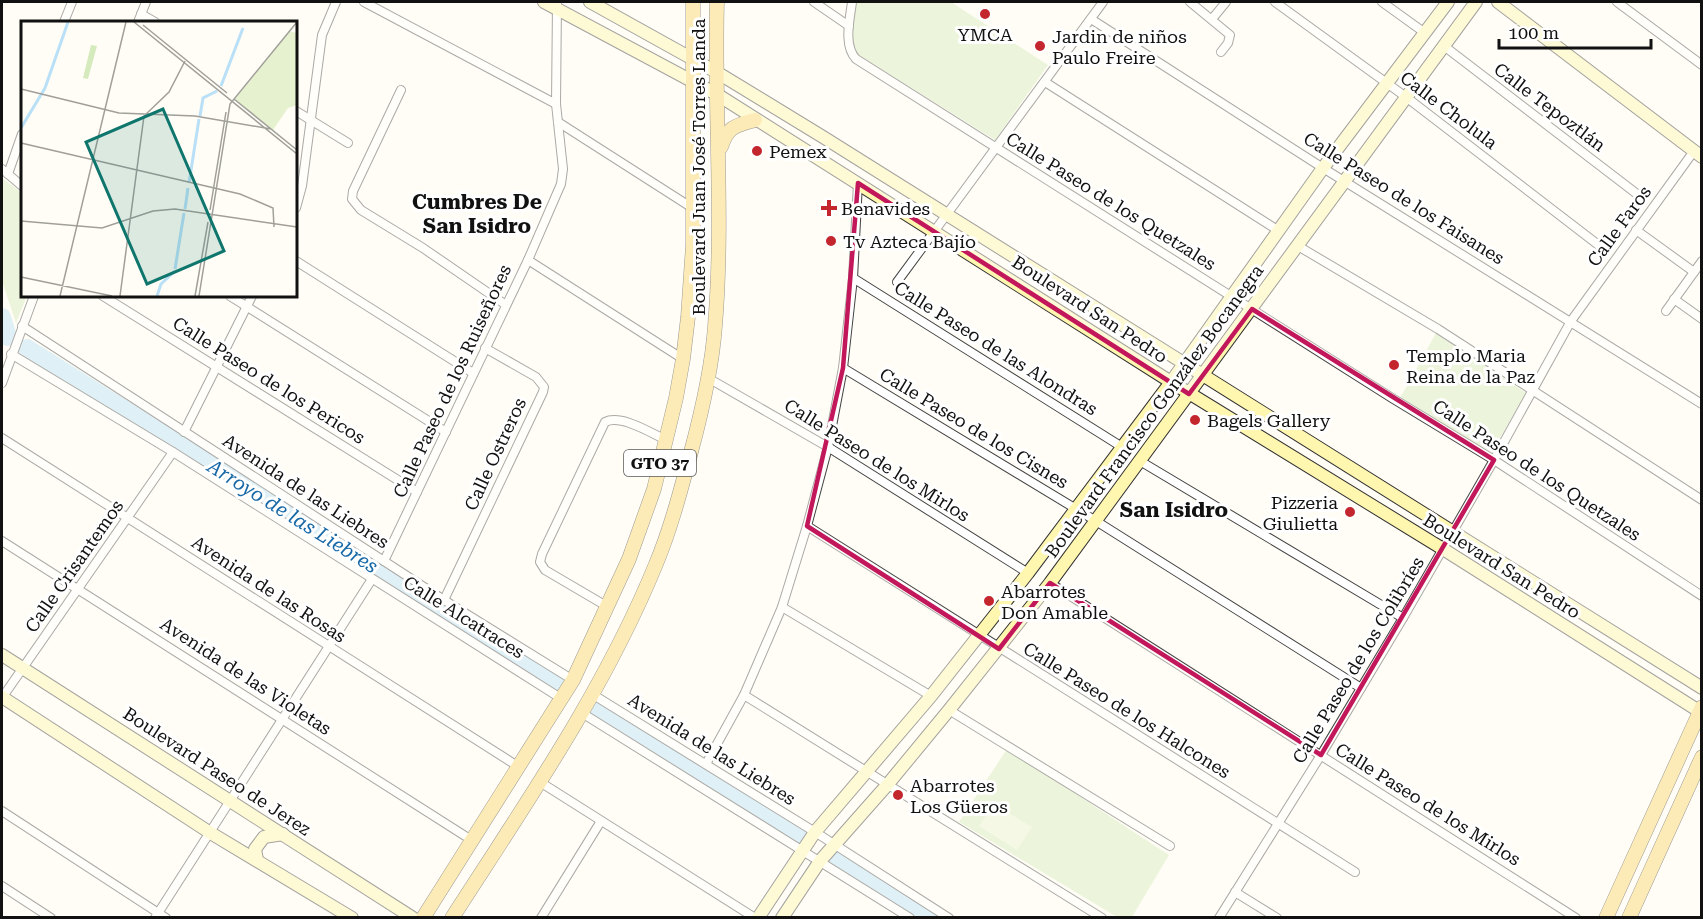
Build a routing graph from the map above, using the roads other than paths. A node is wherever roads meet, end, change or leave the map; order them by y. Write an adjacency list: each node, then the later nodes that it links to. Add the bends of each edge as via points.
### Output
1 (72, 2): 24 (street)
2 (146, 2): 21 (street)
3 (336, 2): 40 (street, via 322,35)
4 (364, 2): 38 (street)
5 (544, 2): 20 (main road, Boulevard San Pedro)
6 (590, 2): 29 (main road, Boulevard San Pedro)
7 (693, 2): 29 (main road, Boulevard Juan José Torres Landa / GTO 37)
8 (717, 2): 31 (main road, Boulevard Juan José Torres Landa / GTO 37)
9 (814, 2): 25 (street)
10 (852, 2): 25 (street, Calle Paseo de los Quetzales)
11 (1103, 2): 22 (street)
12 (1190, 2): 23 (street)
13 (1226, 2): 23 (street)
14 (1275, 2): 34 (street, Calle Cholula)
15 (1382, 2): 26 (street)
16 (1448, 2): 26 (main road, Boulevard Francisco González Bocanegra)
17 (1476, 2): 27 (main road, Boulevard Francisco González Bocanegra)
18 (1498, 2): 47 (main road)
19 (1617, 2): 30 (street)
20 (557, 5): 32 (main road, Boulevard San Pedro); 38 (street, Calle Paseo de los Ruiseñores)
21 (140, 18)
22 (1090, 19): 33 (street); 50 (street, Calle Paseo de los Faisanes)
23 (1212, 20): 28 (street, via 1230,35)
24 (64, 21)
25 (849, 26): 46 (street, Calle Paseo de los Quetzales, via 851,54 856,59)
26 (1425, 33): 34 (main road, Boulevard Francisco González Bocanegra)
27 (1443, 46): 37 (main road, Boulevard Francisco González Bocanegra); 56 (street, Calle Tepoztlán)
28 (1221, 52)
29 (692, 59): 31 (main road, Boulevard San Pedro); 32 (main road, Boulevard Juan José Torres Landa / GTO 37)
30 (1701, 65)
31 (718, 73): 36 (main road, Boulevard Juan José Torres Landa / GTO 37); 44 (main road, Boulevard San Pedro)
32 (692, 80): 36 (main road, Boulevard San Pedro); 58 (main road, Boulevard Juan José Torres Landa / GTO 37)
33 (1045, 82): 46 (street); 62 (street)
34 (1387, 82): 37 (street, Calle Cholula); 50 (main road, Boulevard Francisco González Bocanegra)
35 (401, 90): 77 (street, via 352,199 361,210)
36 (718, 95): 41 (main road, Boulevard San Pedro); 49 (main road, Boulevard Juan José Torres Landa / GTO 37)
37 (1406, 97): 52 (main road, Boulevard Francisco González Bocanegra); 64 (street, Calle Cholula)
38 (556, 104): 42 (street, Calle Paseo de los Ruiseñores)
39 (297, 112): 40 (street)
40 (310, 120): 45 (street); 54 (street)
41 (755, 120): 48 (main road, Boulevard San Pedro); 49 (main road, via 728,131)
42 (558, 122): 58 (street); 65 (street, Calle Paseo de los Ruiseñores, via 561,184)
43 (21, 136): 51 (street)
44 (823, 137): 48 (main road); 59 (main road, Boulevard San Pedro)
45 (348, 143)
46 (996, 148): 59 (street); 75 (street, Calle Paseo de los Quetzales)
47 (1698, 154): 60 (street, Calle Faros)
48 (812, 156): 53 (main road, Boulevard San Pedro)
49 (717, 158): 92 (main road, Boulevard Juan José Torres Landa / GTO 37, via 719,254)
50 (1323, 168): 52 (street, Calle Paseo de los Faisanes); 62 (main road, Boulevard Francisco González Bocanegra)
51 (4, 172): 55 (street)
52 (1345, 181): 63 (main road, Boulevard Francisco González Bocanegra); 82 (street, Calle Paseo de los Faisanes)
53 (858, 183): 61 (main road, Boulevard San Pedro); 69 (street)
54 (299, 184): 57 (street)
55 (21, 185)
56 (1637, 194)
57 (297, 200)
58 (694, 209): 86 (main road, Boulevard Juan José Torres Landa / GTO 37)
59 (947, 214): 61 (street); 87 (main road, Boulevard San Pedro)
60 (1636, 230): 68 (street); 82 (street, Calle Faros)
61 (934, 231): 70 (street); 93 (main road, Boulevard San Pedro)
62 (1279, 231): 75 (main road, Boulevard Francisco González Bocanegra)
63 (1298, 246): 79 (main road, Boulevard Francisco González Bocanegra); 95 (street, via 1438,329)
64 (1600, 247)
65 (528, 260): 77 (street, Calle Paseo de los Ruiseñores); 86 (street)
66 (1701, 261): 68 (street)
67 (297, 262): 90 (street)
68 (1694, 272): 76 (street)
69 (853, 278): 89 (street); 103 (street, Calle Paseo de las Alondras)
70 (897, 282)
71 (34, 297): 83 (street)
72 (105, 297): 88 (street, Calle Paseo de los Pericos)
73 (232, 297): 78 (street)
74 (251, 297): 78 (street)
75 (1232, 297): 79 (street, Calle Paseo de los Quetzales); 87 (main road, Boulevard Francisco González Bocanegra)
76 (1674, 299): 80 (street); 81 (street)
77 (506, 305): 84 (street, Calle Paseo de los Ruiseñores)
78 (246, 306): 88 (street); 99 (street)
79 (1251, 309): 91 (main road, Boulevard Francisco González Bocanegra); 105 (street, Calle Paseo de los Quetzales)
80 (1666, 311)
81 (1701, 319)
82 (1571, 321): 95 (street, Calle Paseo de los Colibríes); 97 (street, Calle Paseo de los Faisanes)
83 (21, 328): 85 (street); 98 (street, Avenida de las Liebres)
84 (485, 348): 90 (street, Calle Paseo de los Ruiseñores); 122 (street, Calle Ostreros, via 536,377 543,392)
85 (12, 352): 94 (street); 104 (street, Calle Alcatraces)
86 (683, 359): 101 (main road, Boulevard Juan José Torres Landa / GTO 37)
87 (1184, 364): 91 (main road, Boulevard San Pedro); 93 (main road, Boulevard Francisco González Bocanegra)
88 (217, 368): 98 (street); 107 (street, Calle Paseo de los Pericos)
89 (843, 368): 102 (street); 109 (street, Calle Paseo de los Cisnes)
90 (473, 373): 99 (street, Calle Paseo de los Ruiseñores)
91 (1202, 376): 96 (main road, Boulevard Francisco González Bocanegra); 113 (main road, Boulevard San Pedro)
92 (708, 378): 102 (street, Calle Paseo de los Mirlos); 134 (main road, Boulevard Juan José Torres Landa / GTO 37, via 665,541 632,618)
93 (1171, 382): 96 (main road, Boulevard San Pedro); 103 (main road, Boulevard Francisco González Bocanegra)
94 (2, 383)
95 (1532, 391): 105 (street, Calle Paseo de los Colibríes); 108 (street)
96 (1189, 394): 106 (main road, Boulevard Francisco González Bocanegra); 115 (main road, Boulevard San Pedro)
97 (1701, 404)
98 (184, 432): 116 (street, Avenida de las Liebres)
99 (446, 432): 107 (street, Calle Paseo de los Ruiseñores)
100 (2, 438): 110 (street, Avenida de las Rosas)
101 (666, 440): 123 (main road, Boulevard Juan José Torres Landa / GTO 37, via 643,522); 123 (street, via 623,421 605,422 542,554 540,562 545,570)
102 (828, 447): 112 (street); 117 (street, Calle Paseo de los Mirlos)
103 (1122, 447): 109 (main road, Boulevard Francisco González Bocanegra)
104 (173, 452): 110 (street, Calle Crisantemos); 118 (street, Calle Alcatraces)
105 (1494, 460): 113 (street, Calle Paseo de los Colibríes); 121 (street, Calle Paseo de los Quetzales)
106 (1140, 461): 111 (main road, Boulevard Francisco González Bocanegra); 125 (street)
107 (417, 492): 116 (street, Calle Paseo de los Ruiseñores)
108 (1701, 500)
109 (1075, 508): 111 (street, Calle Paseo de los Cisnes); 117 (main road, Boulevard Francisco González Bocanegra)
110 (129, 518): 120 (street, Calle Crisantemos); 127 (street, Avenida de las Rosas)
111 (1096, 521): 119 (main road, Boulevard Francisco González Bocanegra); 132 (street, Calle Paseo de los Cisnes)
112 (807, 526): 124 (street); 126 (street, Calle Paseo de los Halcones)
113 (1453, 532): 115 (street, Calle Paseo de los Colibríes); 133 (main road, Boulevard San Pedro)
114 (2, 541): 120 (street, Avenida de las Violetas)
115 (1443, 549): 125 (street, Calle Paseo de los Colibríes); 140 (main road, Boulevard San Pedro)
116 (384, 561): 122 (street, Avenida de las Liebres)
117 (1028, 573): 126 (main road, Boulevard Francisco González Bocanegra)
118 (372, 579): 127 (street); 138 (street, Calle Alcatraces)
119 (1050, 583): 128 (main road, Boulevard Francisco González Bocanegra); 143 (street, Calle Paseo de los Mirlos)
120 (78, 589): 130 (street, Calle Crisantemos); 142 (street, Avenida de las Violetas)
121 (1701, 596)
122 (444, 600): 131 (street, Avenida de las Liebres)
123 (608, 607): 131 (main road, Boulevard Juan José Torres Landa / GTO 37)
124 (782, 607): 135 (street); 136 (street)
125 (1403, 618): 132 (street, Calle Paseo de los Colibríes)
126 (978, 636): 128 (street, Calle Paseo de los Halcones); 136 (main road, Boulevard Francisco González Bocanegra)
127 (329, 647): 142 (street); 146 (street, Avenida de las Rosas)
128 (999, 649): 139 (main road, Boulevard Francisco González Bocanegra); 153 (street, Calle Paseo de los Halcones)
129 (2, 655): 130 (main road, Boulevard Paseo de Jerez)
130 (23, 668): 137 (street, Calle Crisantemos); 150 (main road, Boulevard Paseo de Jerez)
131 (573, 680): 138 (main road, Boulevard Juan José Torres Landa / GTO 37)
132 (1361, 688): 143 (street, Calle Paseo de los Colibríes)
133 (1701, 688)
134 (592, 694): 141 (main road, Boulevard Juan José Torres Landa / GTO 37); 145 (street, Avenida de las Liebres)
135 (744, 695): 145 (street); 147 (street)
136 (931, 696): 147 (main road, Boulevard Francisco González Bocanegra)
137 (2, 698): 154 (main road)
138 (562, 699): 146 (main road, Boulevard Juan José Torres Landa / GTO 37)
139 (949, 710): 149 (main road, Boulevard Francisco González Bocanegra); 159 (street)
140 (1701, 711): 181 (main road)
141 (582, 713): 148 (main road, Boulevard Juan José Torres Landa / GTO 37); 160 (street)
142 (283, 719): 150 (street); 157 (street, Avenida de las Violetas)
143 (1321, 755): 153 (street, Calle Paseo de los Colibríes); 180 (street, Calle Paseo de los Mirlos)
144 (1701, 757): 182 (main road)
145 (706, 764): 155 (street, Avenida de las Liebres)
146 (519, 767): 157 (main road, Boulevard Juan José Torres Landa / GTO 37)
147 (868, 772): 149 (street); 155 (main road, Boulevard Francisco González Bocanegra)
148 (540, 782): 152 (street); 171 (main road, Boulevard Juan José Torres Landa / GTO 37)
149 (888, 784): 158 (main road, Boulevard Francisco González Bocanegra); 177 (street)
150 (229, 800): 154 (street); 156 (main road, Boulevard Paseo de Jerez)
151 (2, 811): 166 (street)
152 (601, 821): 172 (street); 173 (street)
153 (1278, 825): 163 (street, Calle Paseo de los Halcones); 165 (street, Calle Paseo de los Colibríes)
154 (209, 832): 161 (main road); 166 (street)
155 (815, 832): 158 (street, Avenida de las Liebres); 160 (main road, Boulevard Francisco González Bocanegra)
156 (283, 834): 161 (main road, via 264,837 255,849); 169 (main road, Boulevard Paseo de Jerez)
157 (473, 841): 170 (main road, Boulevard Juan José Torres Landa / GTO 37)
158 (833, 844): 162 (main road, Boulevard Francisco González Bocanegra); 176 (street, Avenida de las Liebres)
159 (1170, 846)
160 (802, 850): 162 (street); 173 (main road, Boulevard Francisco González Bocanegra)
161 (256, 860): 168 (main road)
162 (820, 861): 174 (main road, Boulevard Francisco González Bocanegra); 175 (street)
163 (1355, 872)
164 (2, 886): 167 (street)
165 (1235, 892): 178 (street, Calle Paseo de los Colibríes); 179 (street)
166 (160, 916)
167 (51, 918)
168 (352, 918)
169 (413, 918)
170 (423, 918)
171 (452, 918)
172 (541, 918)
173 (757, 918)
174 (782, 918)
175 (910, 918)
176 (949, 918)
177 (1102, 918)
178 (1219, 918)
179 (1277, 918)
180 (1576, 918)
181 (1606, 918)
182 (1629, 918)

